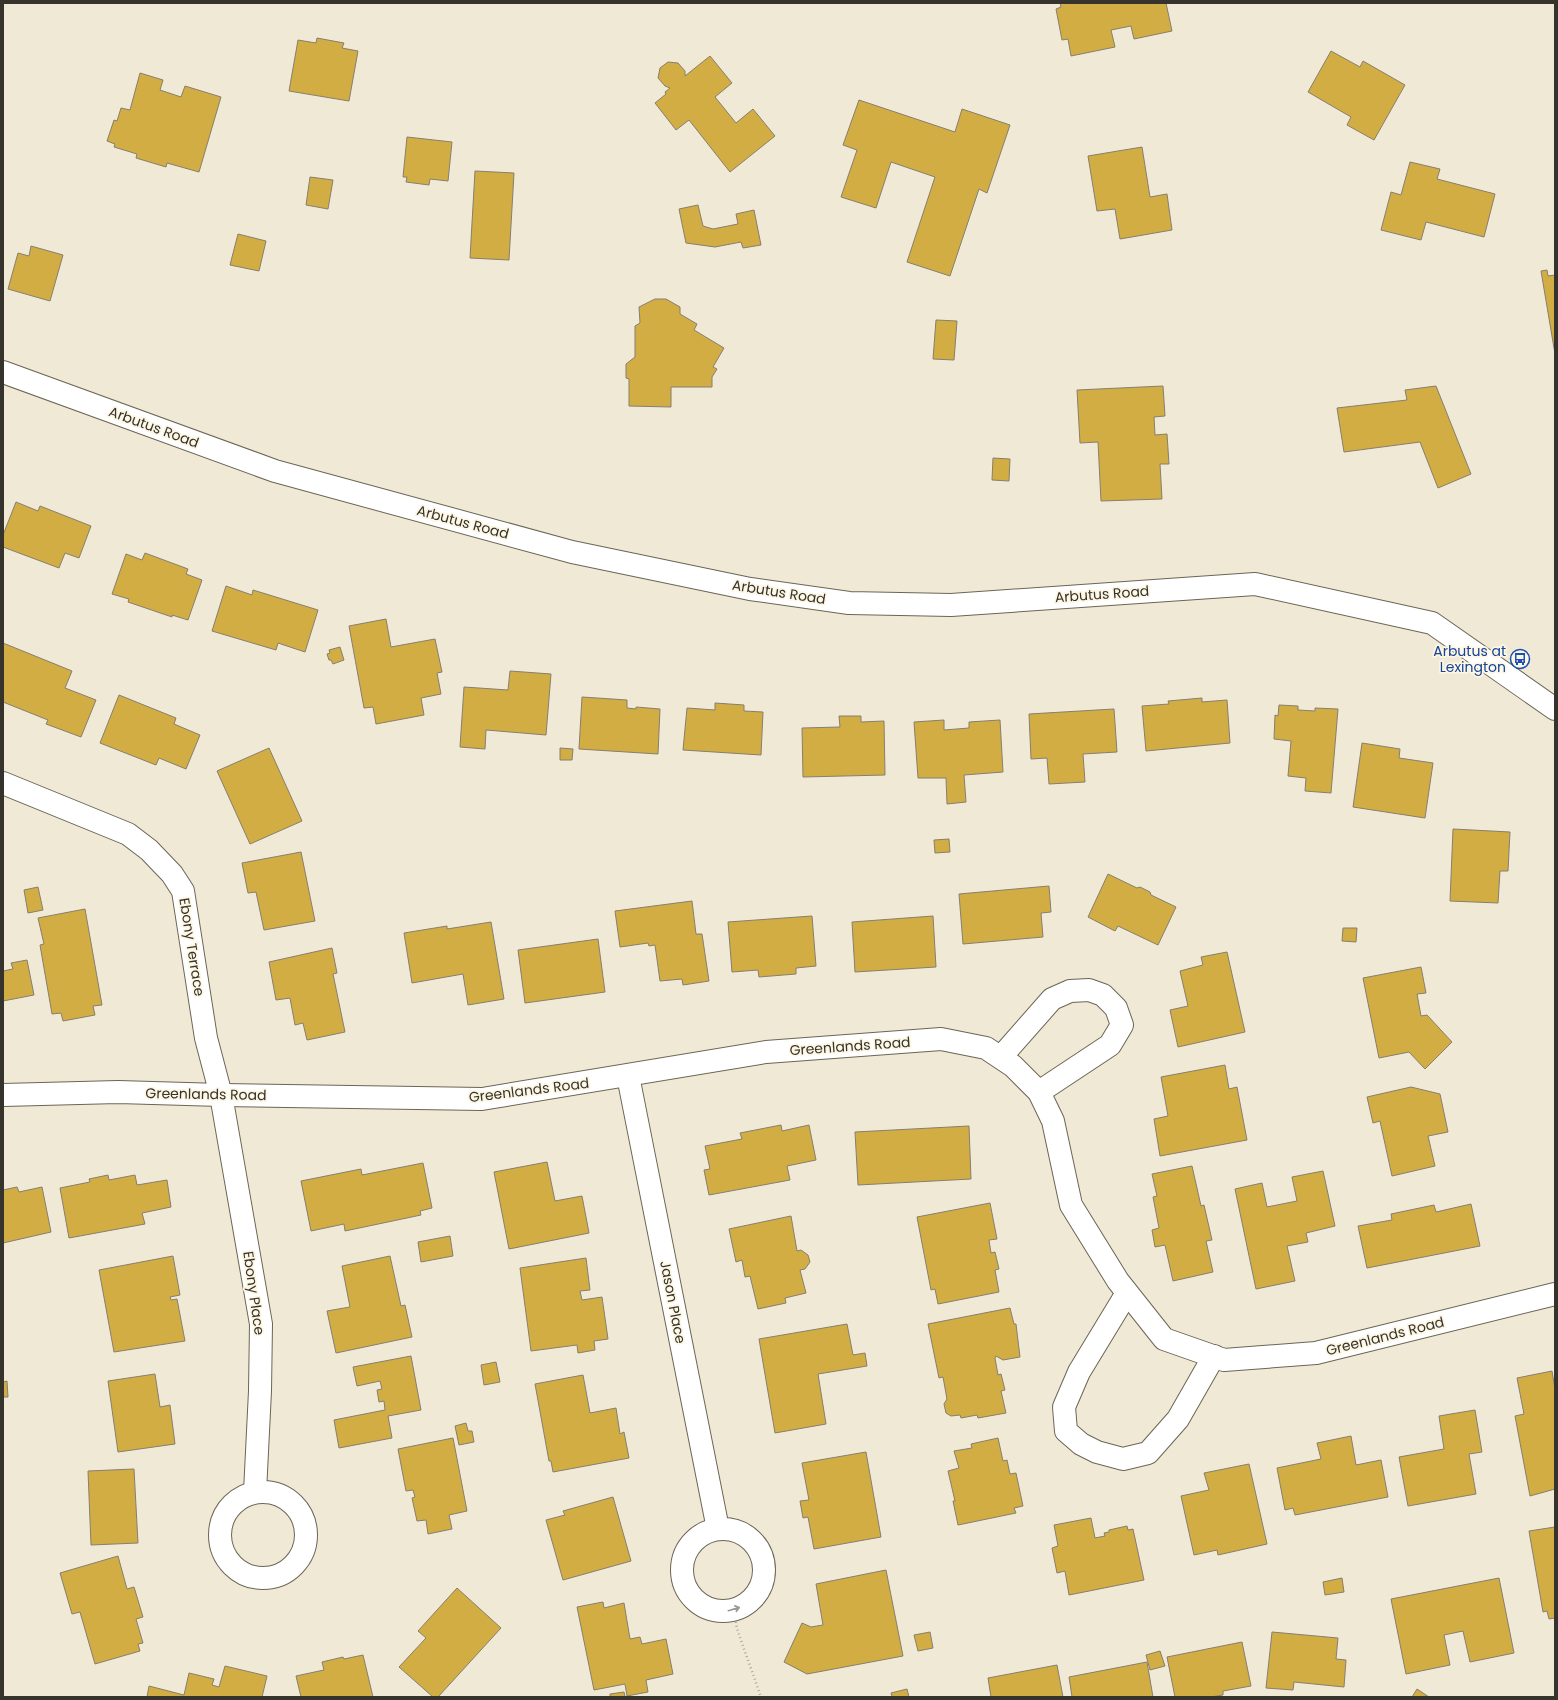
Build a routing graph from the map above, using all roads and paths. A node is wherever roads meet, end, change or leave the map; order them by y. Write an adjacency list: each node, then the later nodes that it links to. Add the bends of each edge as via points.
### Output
1 (3, 372): 2 (street, Arbutus Road, via 275,471 572,552 750,589 849,604 951,605 1256,584 1432,623)
2 (1555, 709)
3 (3, 783): 8 (street, Ebony Terrace, via 128,834 149,850 184,891 206,1038)
4 (1000, 1057): 5 (street, Greenlands Road, via 986,1048 941,1039 766,1052); 6 (street, Greenlands Road); 6 (street, via 1052,999 1070,992 1089,990 1103,995 1116,1008 1122,1026 1110,1045)
5 (628, 1076): 8 (street, Greenlands Road, via 482,1099); 13 (street, Jason Place)
6 (1039, 1092): 9 (street, Greenlands Road, via 1054,1121 1072,1205)
7 (3, 1095): 8 (street, Greenlands Road, via 118,1092)
8 (221, 1095): 12 (street, Ebony Place, via 261,1324)
9 (1127, 1293): 11 (street, Greenlands Road, via 1164,1339); 11 (street, via 1079,1372 1064,1407 1066,1431 1081,1444 1097,1452 1123,1459 1148,1453 1178,1419)
10 (1555, 1294): 11 (street, Greenlands Road, via 1316,1353 1224,1360)
11 (1214, 1356)
12 (255, 1492)
13 (718, 1529): 14 (street, one-way to 13, via 747,1605 757,1595 763,1583 763,1555 745,1534 732,1529); 14 (street, via 705,1532 686,1551 682,1578 687,1591 696,1602 708,1609 721,1612)
14 (734, 1610): 15 (path, via 737,1629)
15 (761, 1697)

